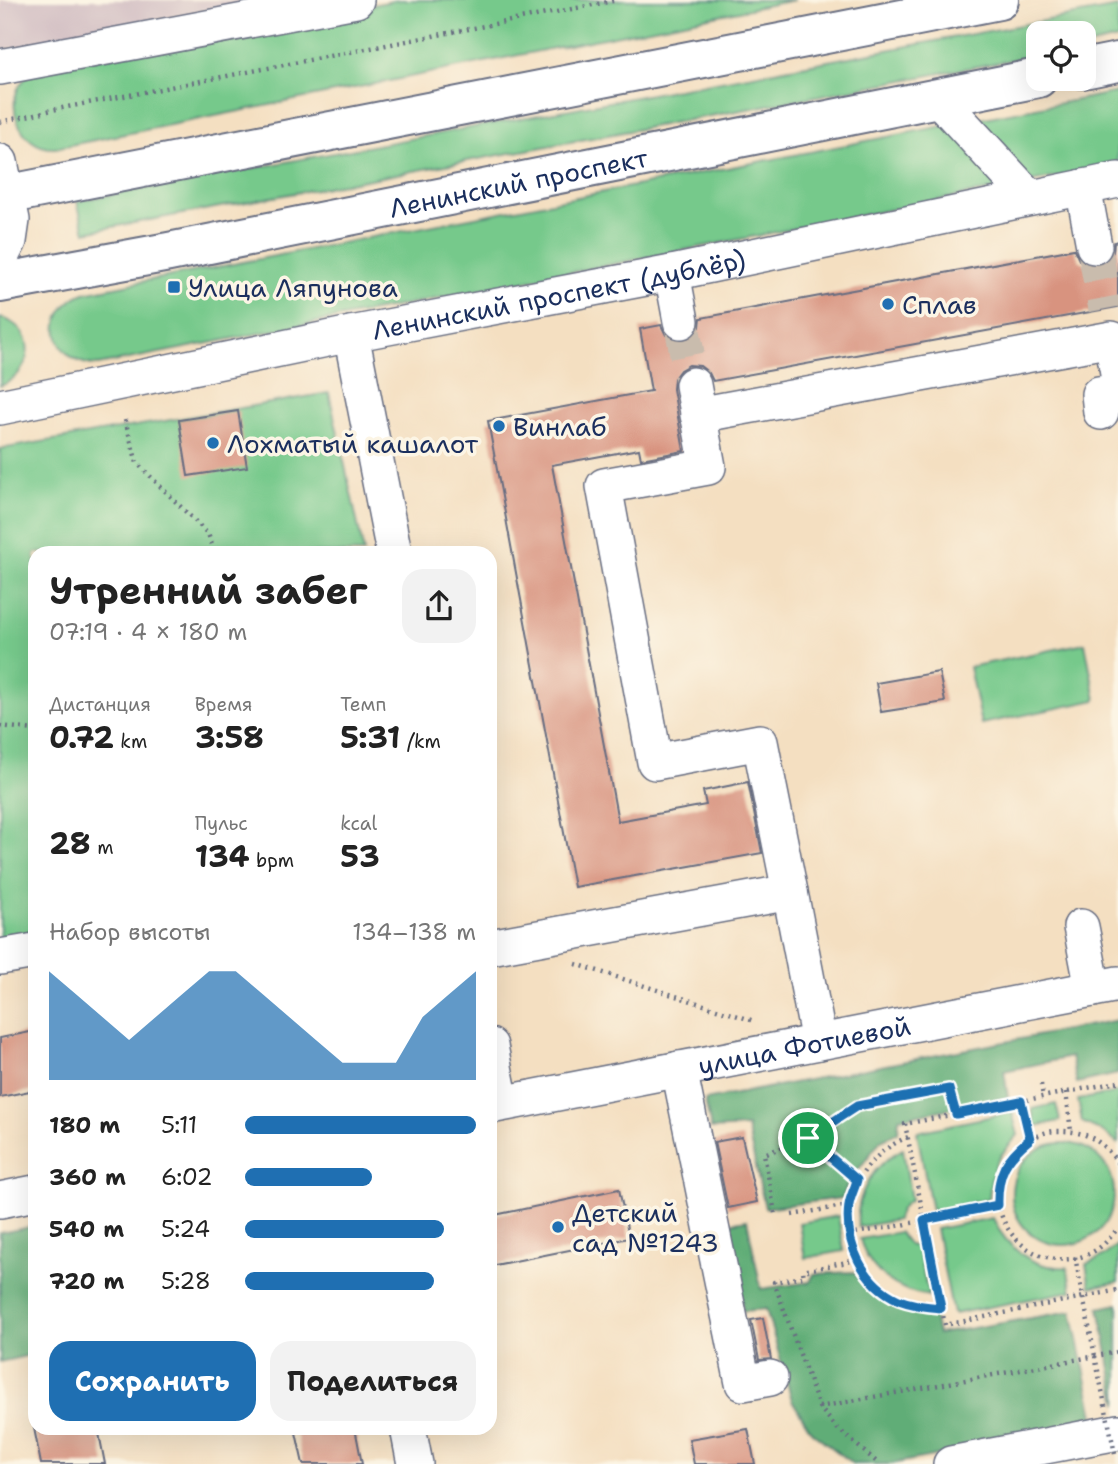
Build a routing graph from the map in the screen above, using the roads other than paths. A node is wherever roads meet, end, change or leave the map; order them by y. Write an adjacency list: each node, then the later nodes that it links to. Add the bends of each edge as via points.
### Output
1 (356, 0): 5 (street)
2 (999, 0): 9 (main road)
3 (1118, 62): 4 (main road)
4 (1096, 66)
5 (0, 67)
6 (1026, 80): 7 (main road, Ленинский проспект)
7 (938, 98): 11 (street); 15 (main road, Ленинский проспект)
8 (1118, 180): 10 (street, Ленинский проспект (дублёр))
9 (2, 184): 13 (street, via 12,220)
10 (1083, 187): 11 (street, Ленинский проспект (дублёр)); 12 (street)
11 (1030, 198): 14 (street, Ленинский проспект (дублёр))
12 (1094, 246)
13 (0, 259)
14 (672, 273): 16 (street); 17 (street, Ленинский проспект (дублёр))
15 (0, 283)
16 (681, 321)
17 (351, 334): 19 (street, Ленинский проспект (дублёр)); 20 (street)
18 (1118, 373): 21 (street, via 1109,324 695,400 708,467 604,486 655,762 760,743)
19 (0, 407)
20 (393, 546)
21 (790, 892): 23 (street); 27 (street)
22 (1081, 927): 26 (street)
23 (497, 946)
24 (28, 952): 25 (street)
25 (0, 957)
26 (1105, 987): 27 (street, улица Фотиевой)
27 (819, 1042): 28 (street, улица Фотиевой)
28 (679, 1069): 29 (street, улица Фотиевой); 32 (street, via 743,1382)
29 (497, 1104)
30 (28, 1194): 31 (street)
31 (0, 1200)
32 (770, 1378)
33 (409, 1435): 35 (street)
34 (1116, 1443): 36 (street)
35 (415, 1464)
36 (951, 1464)

